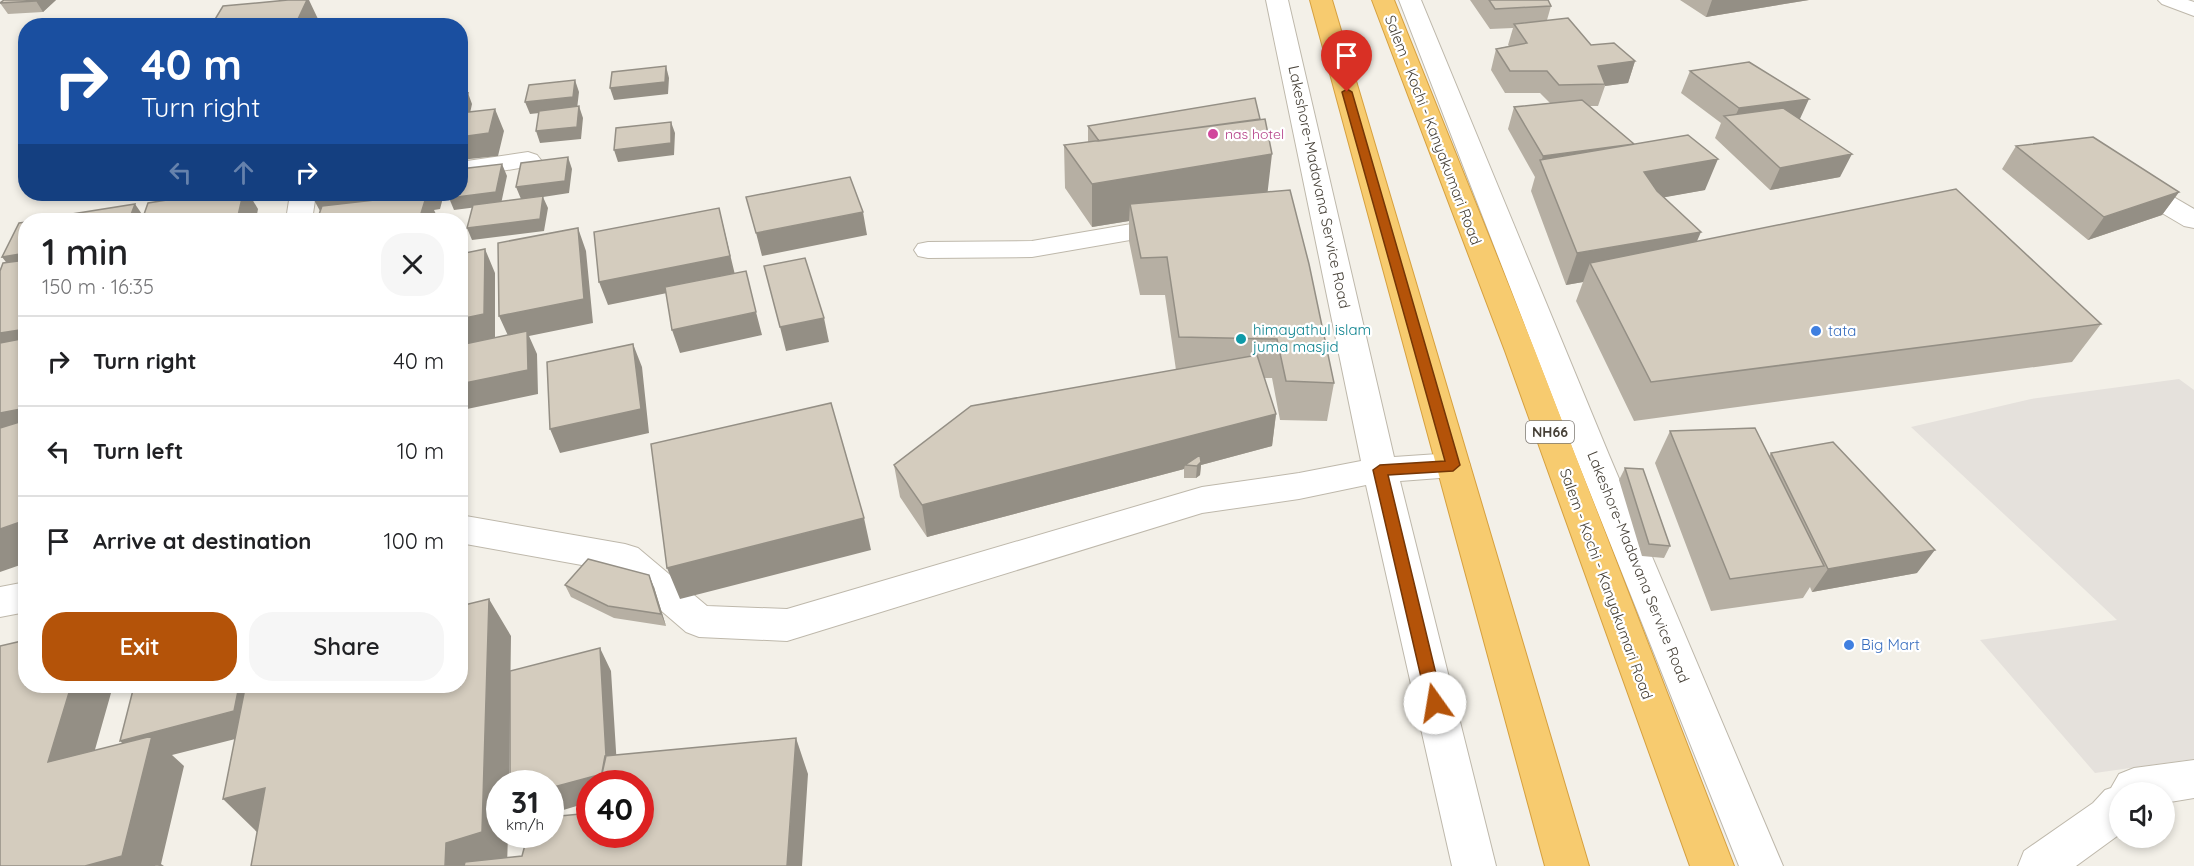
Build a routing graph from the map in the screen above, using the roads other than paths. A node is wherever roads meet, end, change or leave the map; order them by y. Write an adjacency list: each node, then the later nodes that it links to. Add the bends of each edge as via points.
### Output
1 (1277, 0): 14 (street, Lakeshore-Madavana Service Road, via 1310,202)
2 (1321, 0): 13 (highway)
3 (1383, 0): 23 (highway, Salem - Kochi - Kanyakumari Road / NH66, via 1520,351)
4 (1410, 0): 24 (street, Lakeshore-Madavana Service Road)
5 (2169, 0): 6 (street)
6 (2194, 10)
7 (528, 160): 8 (street)
8 (468, 169)
9 (2132, 184): 10 (street)
10 (2194, 220)
11 (1194, 222): 12 (street, via 1032,249)
12 (928, 250)
13 (1453, 465): 14 (street); 22 (highway)
14 (1380, 470): 15 (street, via 1202,500 787,626 699,621 625,558); 21 (street, Lakeshore-Madavana Service Road)
15 (468, 531)
16 (18, 599): 17 (street)
17 (0, 602)
18 (2194, 779): 19 (street)
19 (2174, 782)
20 (2109, 816): 25 (street)
21 (1474, 866)
22 (1567, 866)
23 (1712, 866)
24 (1761, 866)
25 (2040, 866)

